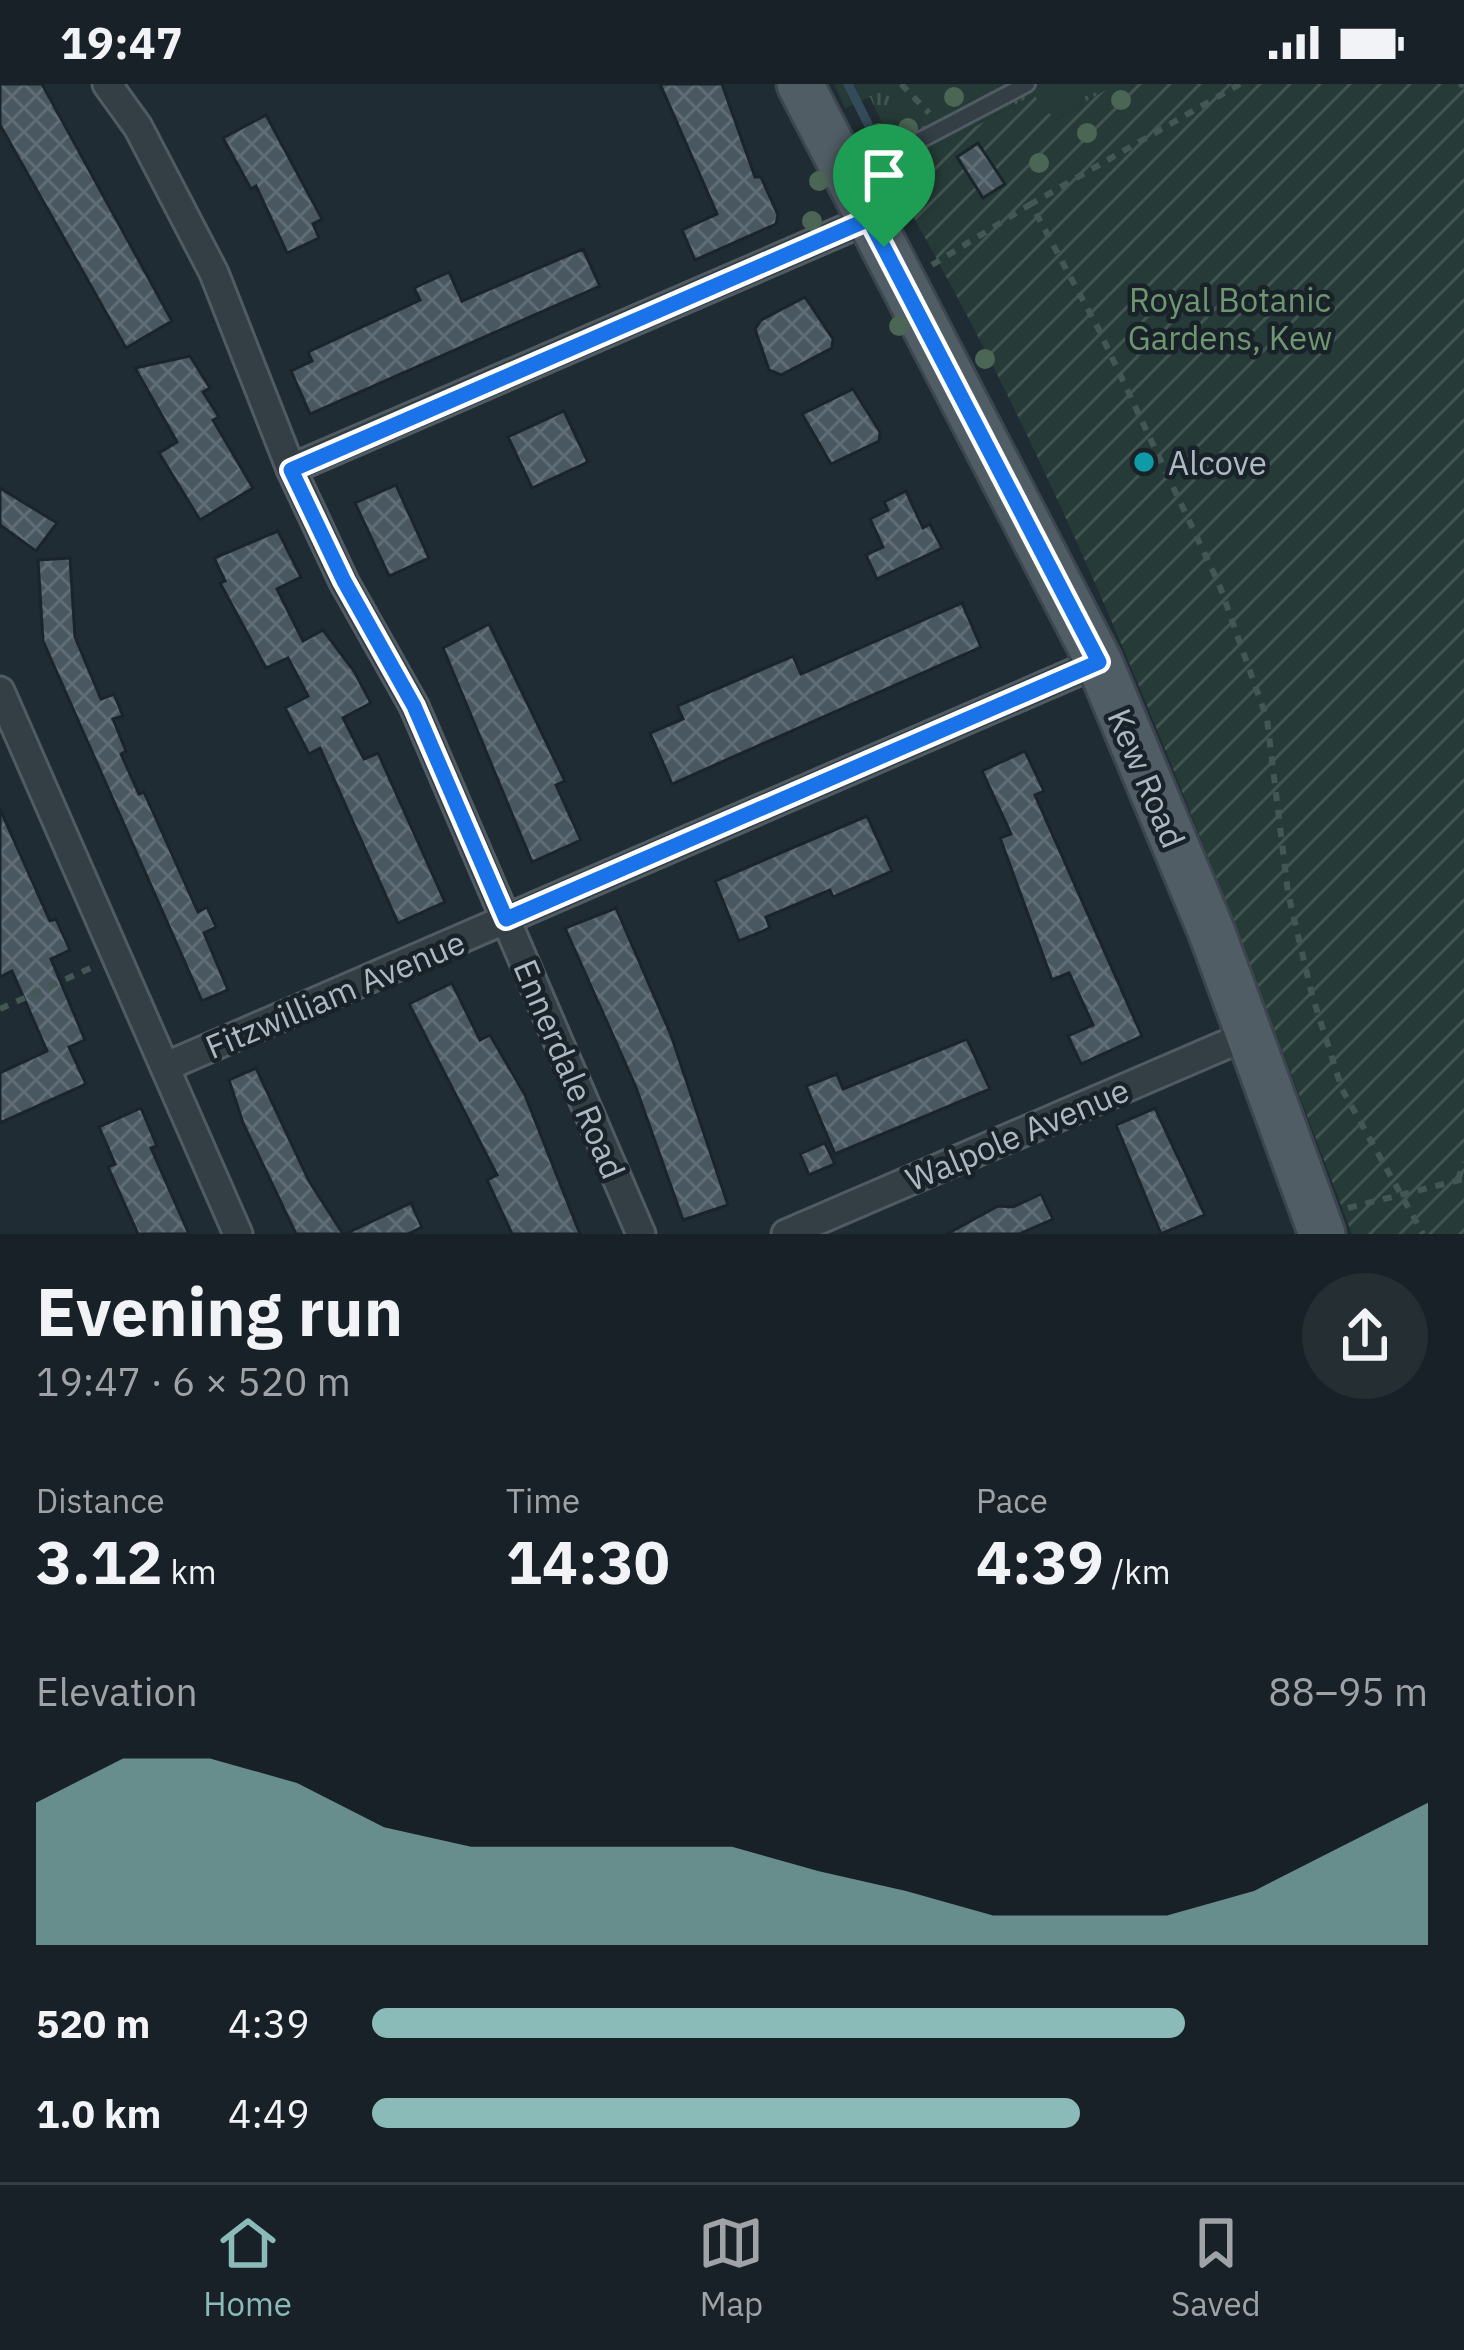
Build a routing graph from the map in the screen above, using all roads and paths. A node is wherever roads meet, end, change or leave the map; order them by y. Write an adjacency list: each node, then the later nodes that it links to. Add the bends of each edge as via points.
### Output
1 (107, 84): 11 (street, Ennerdale Road, via 214,273)
2 (800, 84): 7 (main road, Kew Road)
3 (901, 84): 6 (path)
4 (1027, 84): 6 (lane)
5 (1240, 84): 8 (path)
6 (945, 128): 7 (lane)
7 (848, 178): 9 (main road, Kew Road)
8 (1031, 204): 10 (path); 21 (path, via 1219,584 1267,719 1288,893 1312,995 1342,1089)
9 (869, 219): 10 (main road, Kew Road); 11 (street)
10 (903, 281): 12 (main road, Kew Road)
11 (291, 470): 14 (street, Ennerdale Road, via 414,706)
12 (1099, 662): 14 (street, Fitzwilliam Avenue); 17 (main road, Kew Road)
13 (0, 691): 15 (street)
14 (506, 919): 18 (street, Fitzwilliam Avenue); 24 (street, Ennerdale Road)
15 (116, 957): 16 (path); 18 (street)
16 (0, 1009)
17 (1248, 1035): 22 (main road, Kew Road); 25 (street, Walpole Avenue)
18 (165, 1067): 23 (street)
19 (1464, 1162): 20 (path)
20 (1461, 1180): 21 (path)
21 (1400, 1192): 22 (path); 26 (path)
22 (1320, 1228)
23 (238, 1234)
24 (641, 1234)
25 (786, 1234)
26 (1423, 1234)

